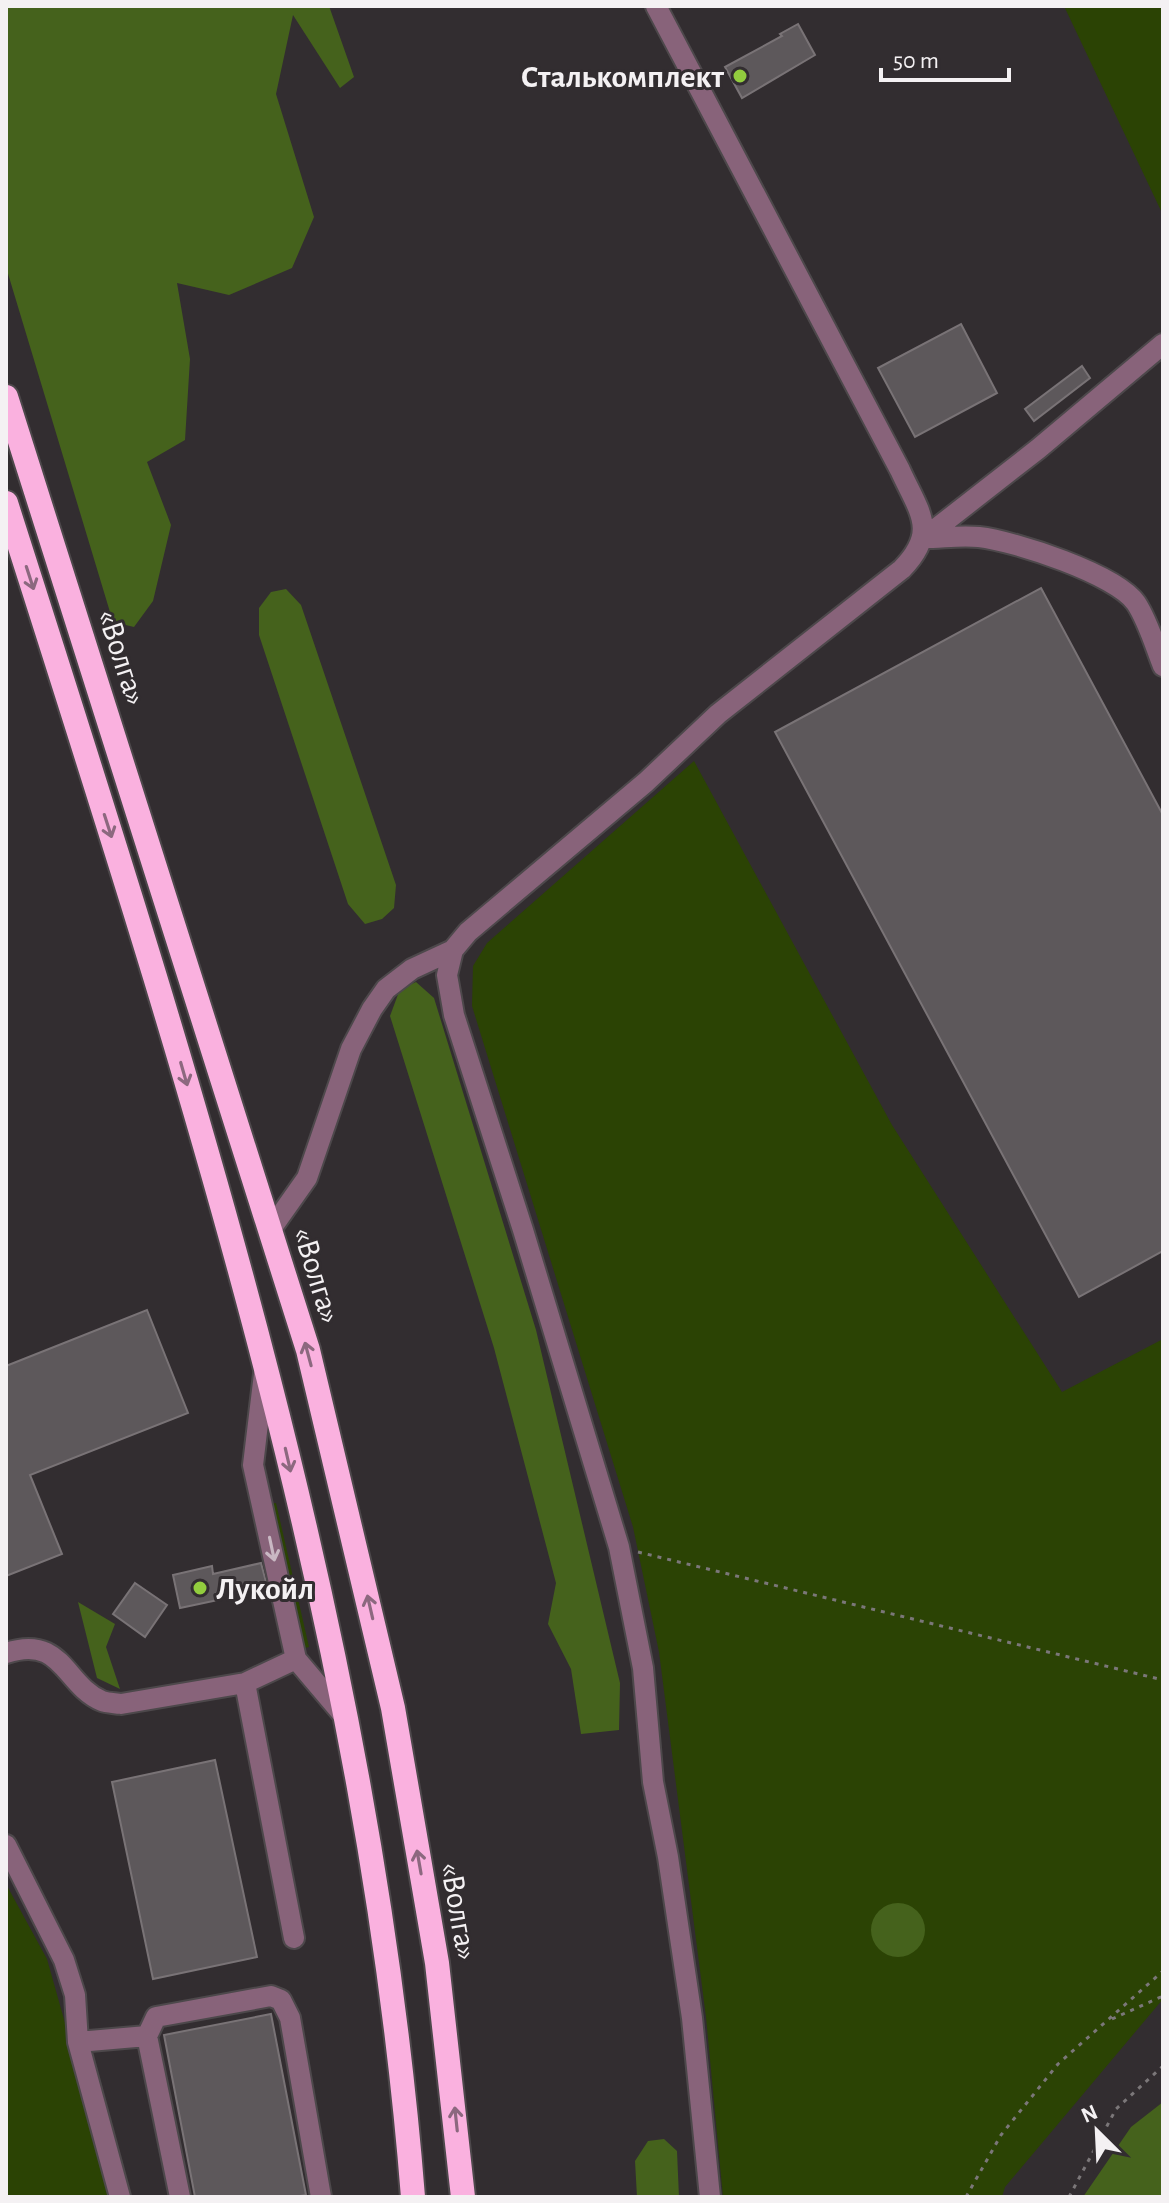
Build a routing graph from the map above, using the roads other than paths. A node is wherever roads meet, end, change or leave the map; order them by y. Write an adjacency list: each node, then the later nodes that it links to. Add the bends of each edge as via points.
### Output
1 (656, 6): 5 (street, via 900,470)
2 (1163, 344): 5 (street)
3 (6, 397): 8 (highway, «Волга»)
4 (6, 503): 9 (highway, «Волга», one-way to 9, via 152,963)
5 (924, 538): 6 (street, via 1002,541 1096,575 1136,603); 7 (street, via 902,569 718,714)
6 (1163, 666)
7 (453, 950): 8 (street, via 412,969 386,989 372,1009 351,1049 307,1178); 23 (street, via 447,975 454,1015 619,1547 643,1668 653,1782 692,2018)
8 (271, 1229): 22 (highway, «Волга», one-way to 8, via 437,1963 393,1708 308,1350)
9 (265, 1362): 11 (street, one-way to 11, via 253,1465); 13 (highway, «Волга», one-way to 13)
10 (6, 1653): 12 (street, via 38,1650 58,1659 101,1701 121,1704)
11 (296, 1659): 12 (street); 13 (street)
12 (245, 1683): 15 (street)
13 (345, 1717): 21 (highway, «Волга», via 389,1974)
14 (6, 1845): 17 (street, via 64,1960 75,1995)
15 (294, 1938)
16 (147, 2036): 17 (street); 19 (street); 20 (street, via 156,2017 271,1996 281,2000 290,2018)
17 (78, 2042): 18 (street)
18 (120, 2197)
19 (180, 2197)
20 (321, 2197)
21 (413, 2197)
22 (463, 2197)
23 (710, 2197)

